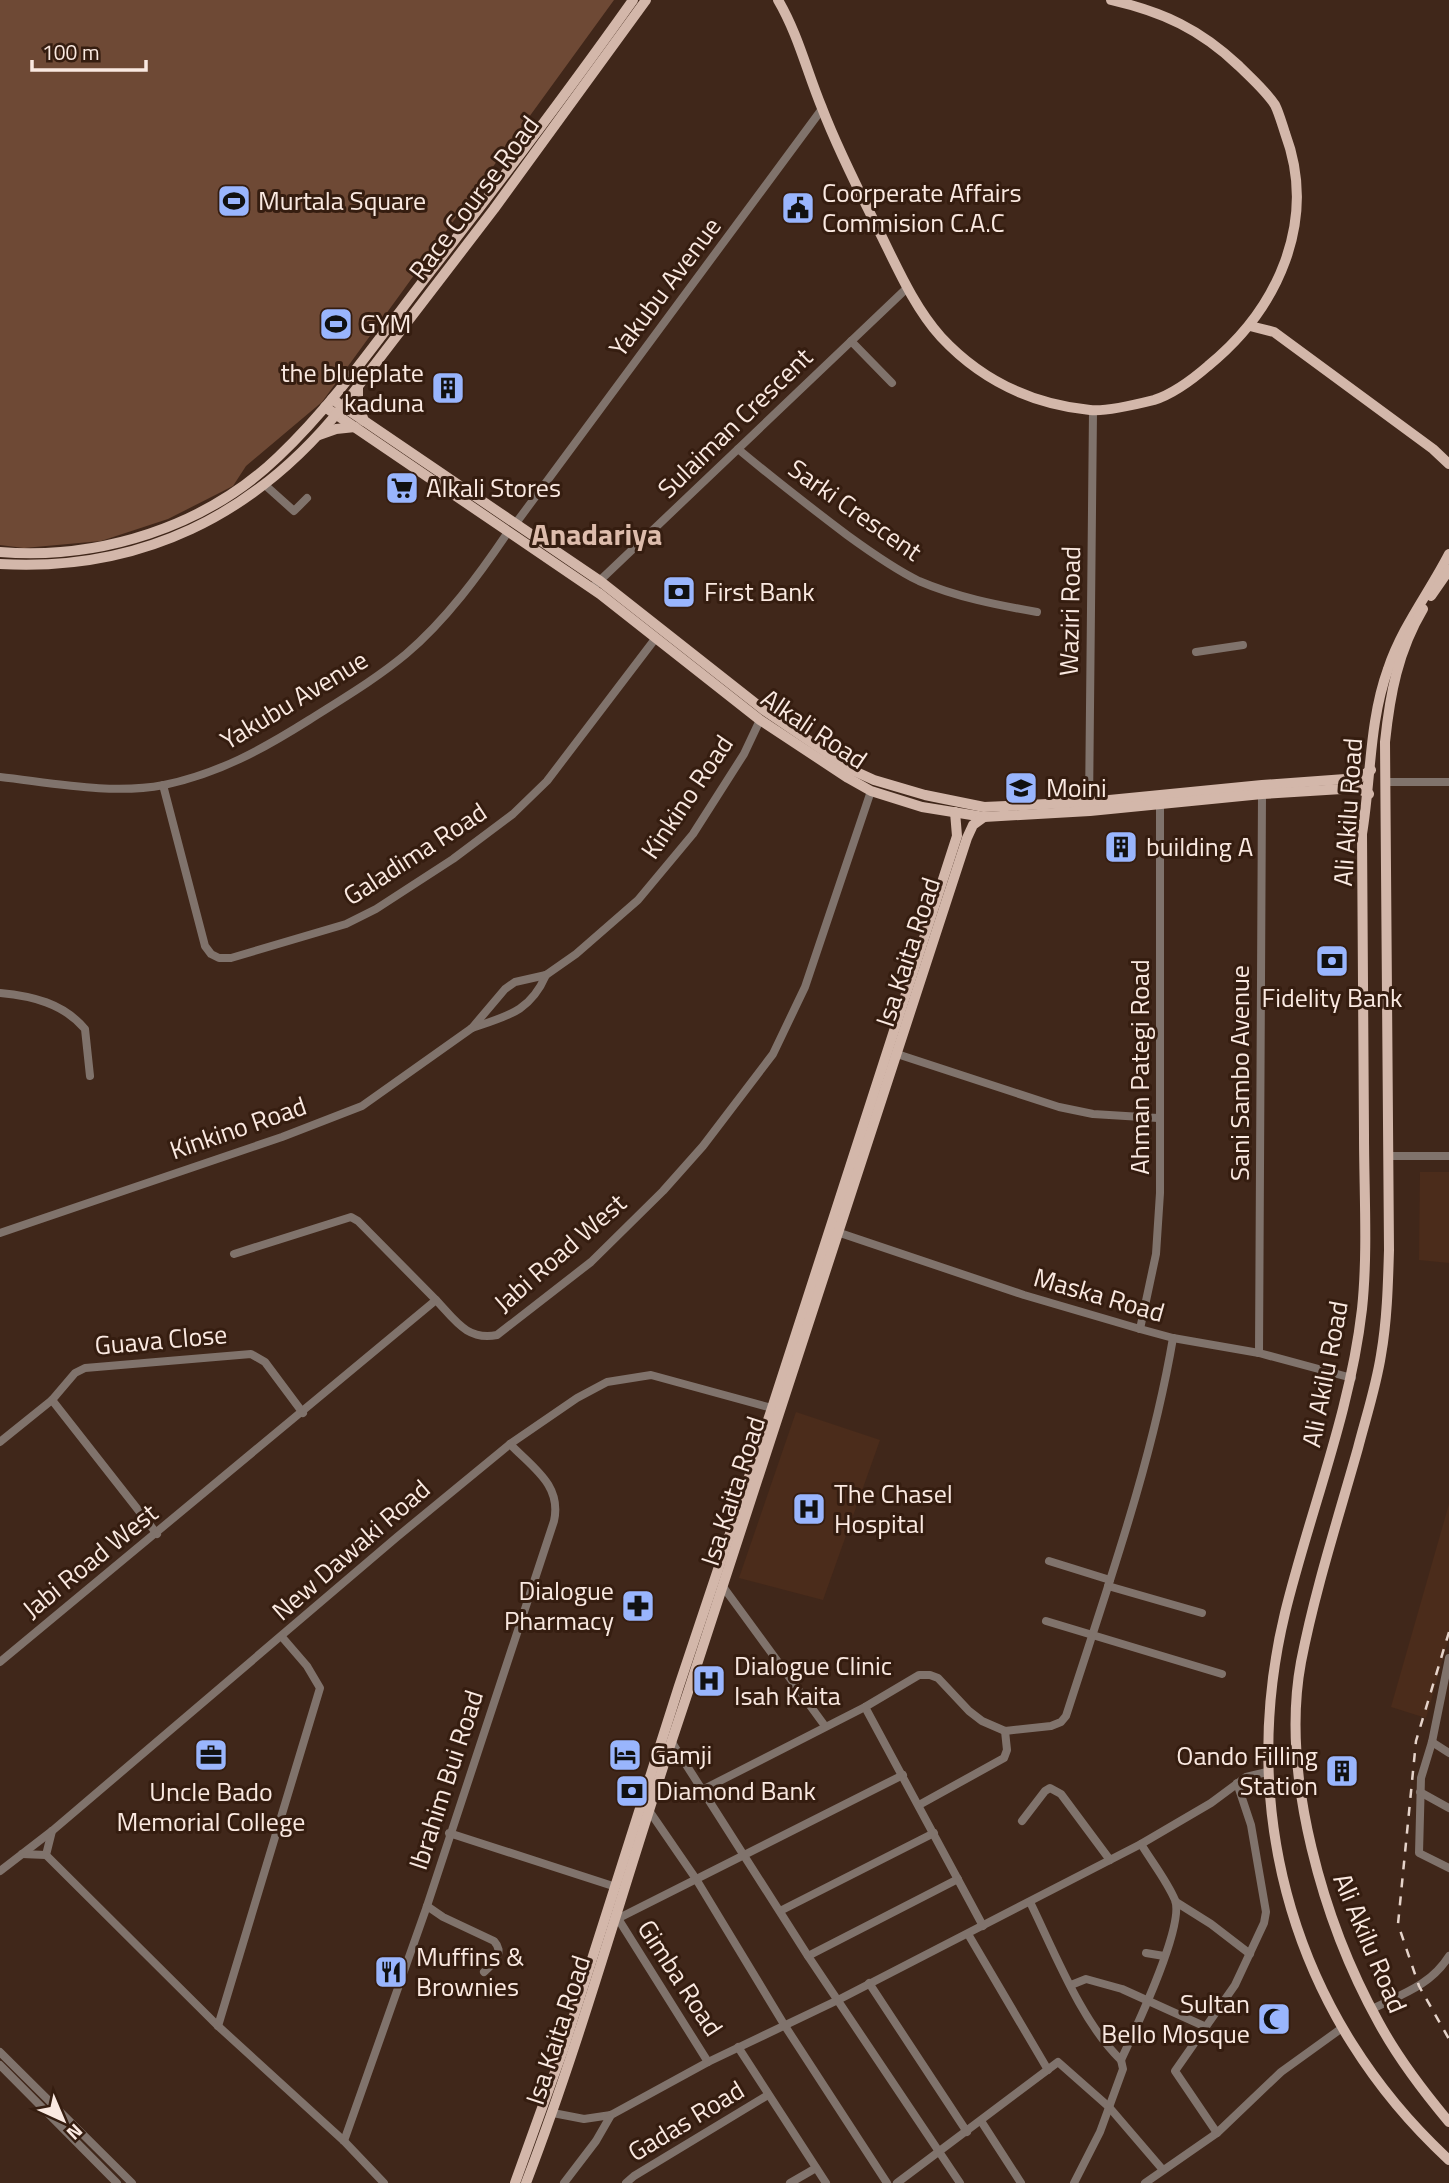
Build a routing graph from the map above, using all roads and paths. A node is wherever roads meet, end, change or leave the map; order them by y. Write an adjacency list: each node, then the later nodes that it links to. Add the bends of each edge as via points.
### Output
1 (633, 0): 13 (main road, Race Course Road)
2 (646, 0): 12 (main road, Race Course Road)
3 (778, 0): 5 (main road, via 792,24)
4 (1111, 0): 7 (main road, via 1143,7 1190,27 1217,46 1275,106 1294,158 1298,205 1286,262)
5 (822, 109): 6 (main road); 24 (street, Yakubu Avenue)
6 (907, 288): 10 (street, Sulaiman Crescent); 15 (main road, via 939,335 969,364 1002,386)
7 (1262, 311): 8 (main road); 9 (main road)
8 (1250, 326): 9 (main road); 15 (main road, via 1191,381 1156,399)
9 (1274, 332): 19 (main road)
10 (851, 341): 11 (street); 18 (street, Sulaiman Crescent)
11 (892, 383)
12 (358, 385): 14 (main road, Race Course Road); 16 (main road)
13 (329, 403): 14 (main road, Alkali Road); 26 (main road, Race Course Road, via 258,475 174,524 102,547)
14 (339, 410): 16 (main road, Alkali Road); 17 (main road, Race Course Road)
15 (1093, 411): 45 (street, Waziri Road)
16 (360, 424): 17 (main road); 24 (main road, Alkali Road); 25 (main road, Alkali Road)
17 (318, 435): 22 (main road, Race Course Road)
18 (738, 449): 30 (street, Sulaiman Crescent); 31 (street, Sarki Crescent, via 869,551 918,580 996,605)
19 (1433, 449): 20 (main road); 21 (main road)
20 (1449, 458)
21 (1449, 464)
22 (265, 485): 23 (street, via 294,511); 28 (main road, Race Course Road, via 200,525 140,549 68,564)
23 (307, 498)
24 (516, 523): 30 (main road, Alkali Road)
25 (508, 532): 30 (main road, Alkali Road); 40 (street, Yakubu Avenue, via 441,618 372,679 261,750 218,770)
26 (0, 552)
27 (1449, 554): 36 (main road, Ali Akilu Road, via 1410,618 1387,671 1373,734)
28 (0, 564)
29 (1449, 570): 38 (main road, Ali Akilu Road, via 1412,627 1400,655 1388,713)
30 (596, 585): 32 (main road, Alkali Road); 45 (main road, Alkali Road, via 764,710 874,780 984,807)
31 (1037, 611)
32 (655, 639): 35 (main road, Alkali Road); 40 (street, Galadima Road, via 548,781 513,814 376,909 346,924 243,956 219,958 205,946)
33 (1243, 645): 34 (street)
34 (1196, 652)
35 (760, 720): 41 (main road, Alkali Road); 49 (street, Kinkino Road, via 693,834 638,900)
36 (1371, 770): 43 (main road, Ali Akilu Road); 45 (main road, Alkali Road, via 1359,778)
37 (0, 777): 40 (street, Yakubu Avenue, via 116,788)
38 (1385, 782): 39 (street); 55 (main road, Ali Akilu Road)
39 (1449, 782)
40 (163, 785)
41 (871, 791): 46 (main road, Alkali Road); 60 (street, Jabi Road West, via 805,987 773,1054 703,1146 591,1262 497,1335 472,1335)
42 (1262, 794): 43 (main road, Alkali Road, via 1358,788); 44 (main road, Alkali Road); 63 (street, Sani Sambo Avenue)
43 (1369, 794): 64 (main road, Ali Akilu Road, via 1362,834 1362,1305)
44 (1160, 804): 45 (main road, Alkali Road); 54 (street, Ahman Pategi Road)
45 (1089, 806): 47 (main road, Alkali Road)
46 (955, 813): 47 (main road, Alkali Road); 48 (main road, Isa Kaita Road, via 957,836)
47 (984, 817): 48 (main road, Isa Kaita Road, via 973,825 967,838)
48 (922, 961): 52 (main road, Isa Kaita Road); 66 (main road, Isa Kaita Road)
49 (546, 975): 51 (street, Kinkino Road, via 505,989); 51 (street, Kinkino Road, via 525,1006)
50 (0, 993): 53 (street, via 52,1004 81,1024)
51 (471, 1028): 57 (street, Kinkino Road, via 362,1106)
52 (897, 1055): 54 (street, via 1059,1107); 58 (main road, Isa Kaita Road)
53 (90, 1076)
54 (1158, 1118): 61 (street, Ahman Pategi Road, via 1156,1254)
55 (1388, 1156): 56 (street); 132 (main road, Ali Akilu Road, via 1389,1250 1381,1355 1310,1619 1296,1716 1297,1769 1317,1870)
56 (1449, 1156)
57 (0, 1233)
58 (840, 1233): 61 (street, Maska Road); 71 (main road, Isa Kaita Road)
59 (234, 1254): 60 (street, via 351,1217)
60 (436, 1300): 67 (street, Jabi Road West)
61 (1140, 1329): 62 (street, Maska Road)
62 (1173, 1338): 63 (street, Maska Road); 74 (street, via 1157,1418)
63 (1259, 1353): 64 (street, Maska Road)
64 (1352, 1378): 93 (main road, Ali Akilu Road, via 1285,1612 1267,1732)
65 (52, 1400): 67 (street, Guava Close, via 85,1368 251,1354 265,1362); 68 (street); 72 (street)
66 (772, 1408): 69 (street, New Dawaki Road, via 651,1375 630,1377 607,1382 577,1398); 70 (main road, Isa Kaita Road)
67 (303, 1413): 72 (street, Jabi Road West)
68 (0, 1443)
69 (510, 1444): 79 (street, New Dawaki Road); 103 (street, Ibrahim Bui Road, via 553,1490 557,1510)
70 (732, 1525): 71 (main road); 92 (main road, Isa Kaita Road)
71 (743, 1529): 75 (main road, Isa Kaita Road)
72 (157, 1534): 81 (street, Jabi Road West)
73 (1049, 1561): 74 (street)
74 (1109, 1583): 76 (street); 78 (street)
75 (724, 1588): 87 (street); 89 (main road, Isa Kaita Road)
76 (1202, 1613)
77 (1046, 1621): 78 (street)
78 (1092, 1634): 82 (street); 88 (street, via 1061,1722)
79 (282, 1637): 102 (street, New Dawaki Road); 133 (street, via 320,1688)
80 (1449, 1658): 83 (street)
81 (0, 1662)
82 (1222, 1674)
83 (1447, 1678): 85 (street)
84 (865, 1706): 87 (street); 88 (street, via 919,1675 930,1675 982,1721); 94 (street)
85 (1438, 1706): 86 (street); 90 (street)
86 (1449, 1711)
87 (825, 1726): 96 (street)
88 (1005, 1731): 98 (street, via 1004,1758)
89 (671, 1741): 92 (main road, Isa Kaita Road); 96 (street)
90 (1432, 1742): 91 (street); 97 (street)
91 (1449, 1753)
92 (657, 1771): 100 (main road, Isa Kaita Road); 114 (main road, Isa Kaita Road)
93 (1267, 1772): 95 (street); 136 (main road, Ali Akilu Road, via 1275,1841 1289,1903 1307,1959)
94 (903, 1775): 98 (street); 106 (street)
95 (1237, 1783): 105 (street); 123 (street, via 1251,1825 1266,1912)
96 (702, 1790): 106 (street)
97 (1420, 1792): 99 (street); 110 (street, via 1419,1853)
98 (919, 1805): 104 (street)
99 (1449, 1808)
100 (650, 1812): 112 (street); 119 (main road, Isa Kaita Road)
101 (1022, 1821): 109 (street, via 1050,1788 1061,1794)
102 (52, 1831): 107 (street, New Dawaki Road); 108 (street)
103 (449, 1833): 114 (street); 117 (street, Ibrahim Bui Road)
104 (934, 1833): 113 (street); 118 (street)
105 (1141, 1844): 109 (street); 116 (street)
106 (744, 1853): 112 (street); 118 (street)
107 (22, 1854): 108 (street); 111 (street, New Dawaki Road)
108 (46, 1855): 133 (street)
109 (1110, 1860): 115 (street)
110 (1449, 1868)
111 (0, 1871)
112 (696, 1879): 119 (street); 134 (street)
113 (958, 1879): 120 (street); 125 (street)
114 (616, 1887): 138 (main road, Isa Kaita Road)
115 (1030, 1902): 120 (street); 129 (street)
116 (1176, 1902): 123 (street); 124 (street)
117 (427, 1906): 127 (street, via 494,1941 499,1954); 152 (street, Ibrahim Bui Road)
118 (780, 1911): 125 (street)
119 (617, 1918): 138 (main road, Isa Kaita Road); 141 (street, Gimba Road)
120 (983, 1926): 121 (street)
121 (968, 1934): 128 (street); 143 (street)
122 (1146, 1953): 124 (street)
123 (1250, 1954): 135 (street)
124 (1164, 1955): 131 (street)
125 (808, 1956): 130 (street)
126 (1449, 1956): 132 (street, via 1439,1972 1419,1986)
127 (484, 1972)
128 (869, 1983): 130 (street); 150 (street)
129 (1071, 1985): 131 (street, via 1086,1979); 140 (street)
130 (838, 2000): 134 (street); 153 (street)
131 (1148, 2000): 135 (street); 140 (street)
132 (1372, 2009): 149 (main road, Ali Akilu Road)
133 (218, 2026): 152 (street)
134 (785, 2026): 137 (street); 166 (street)
135 (1206, 2026): 151 (street, via 1175,2071)
136 (1342, 2028): 151 (street, via 1281,2072); 154 (main road, Ali Akilu Road, via 1402,2112)
137 (738, 2048): 141 (street); 144 (street)
138 (569, 2049): 146 (main road, Isa Kaita Road); 160 (main road, Isa Kaita Road)
139 (0, 2052): 158 (street)
140 (1121, 2060): 145 (street)
141 (708, 2062): 147 (street)
142 (0, 2065): 157 (street)
143 (1048, 2070): 145 (street, via 1058,2062); 148 (street)
144 (768, 2095): 155 (street); 163 (street, Gadas Road)
145 (1109, 2107): 156 (street); 170 (street)
146 (553, 2113): 147 (street, via 584,2119); 161 (main road, Isa Kaita Road)
147 (611, 2115): 162 (street)
148 (981, 2121): 150 (street); 169 (street)
149 (1449, 2122)
150 (967, 2132): 153 (street)
151 (1217, 2133): 156 (street)
152 (344, 2141): 159 (street)
153 (940, 2152): 167 (street); 168 (street)
154 (1449, 2160)
155 (816, 2168): 164 (street); 165 (street)
156 (1163, 2170): 171 (street)
157 (117, 2183)
158 (132, 2183)
159 (384, 2183)
160 (515, 2183)
161 (527, 2183)
162 (564, 2183)
163 (626, 2183)
164 (790, 2183)
165 (826, 2183)
166 (887, 2183)
167 (897, 2183)
168 (960, 2183)
169 (1021, 2183)
170 (1073, 2183)
171 (1144, 2183)

